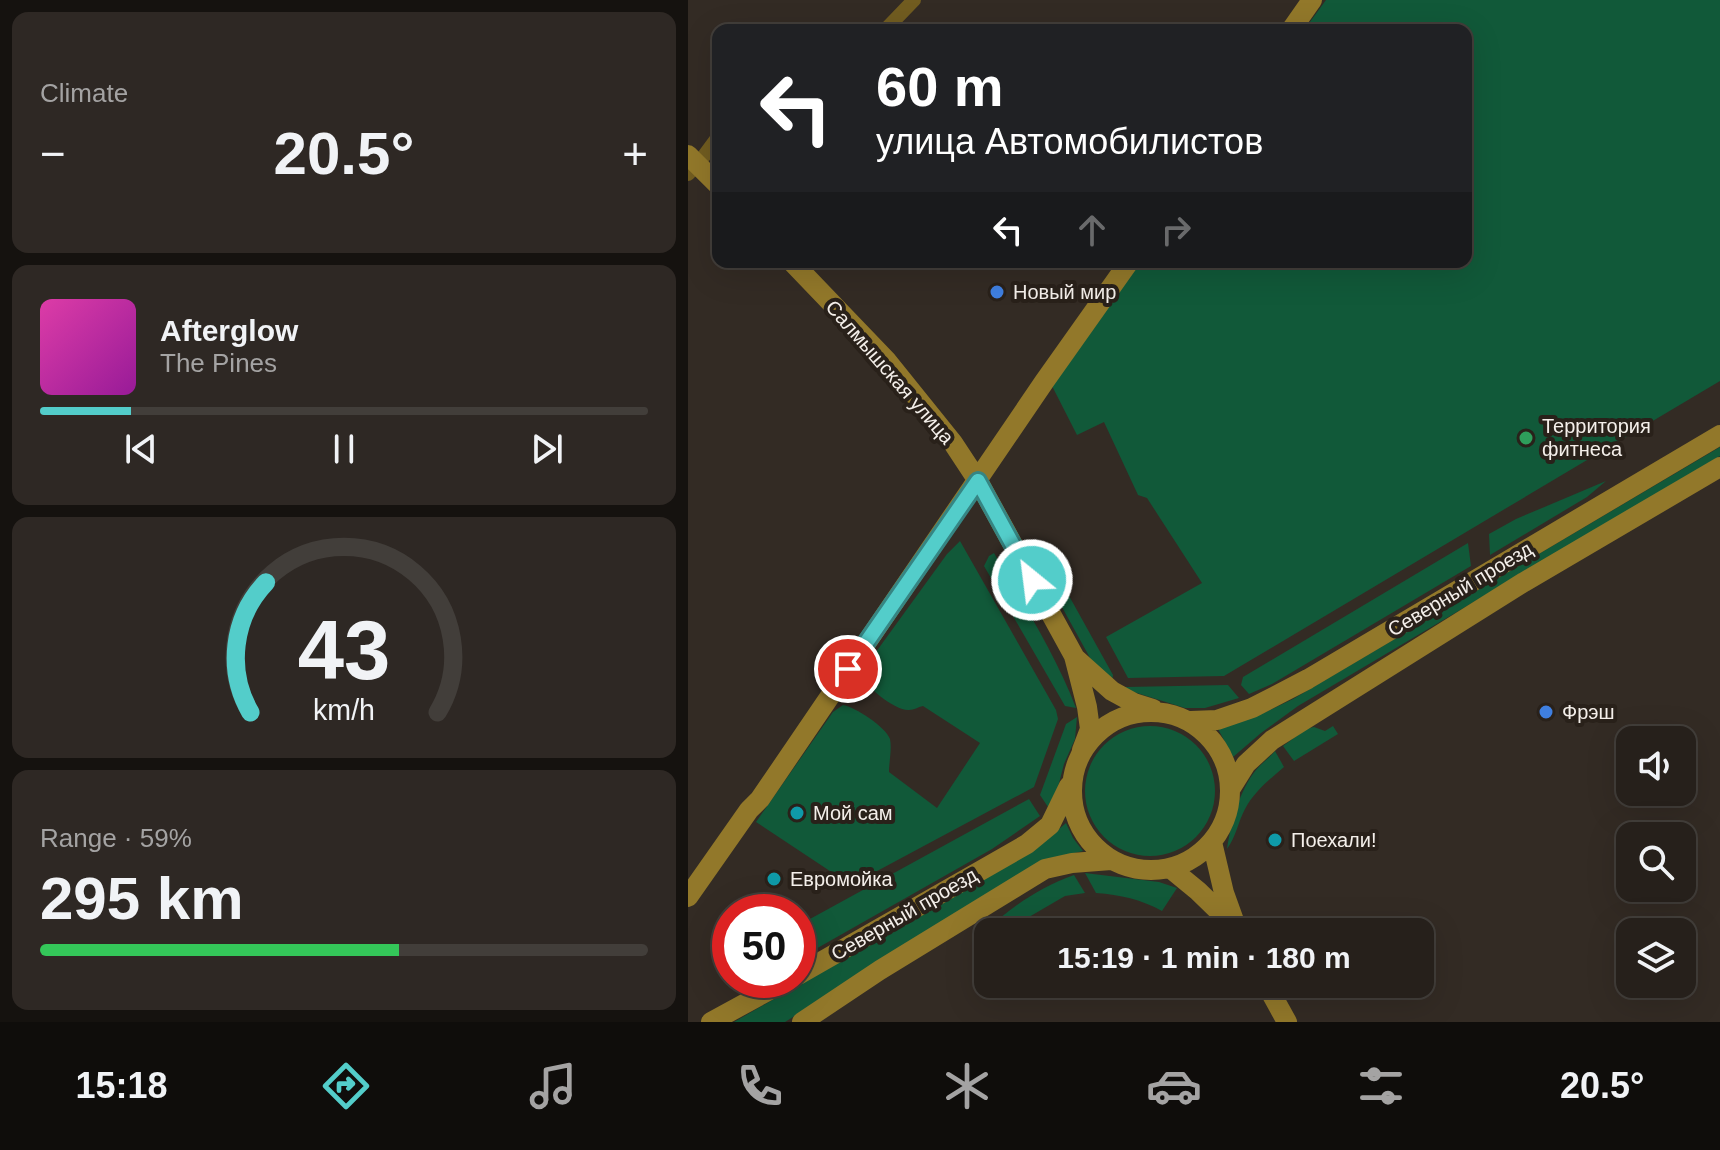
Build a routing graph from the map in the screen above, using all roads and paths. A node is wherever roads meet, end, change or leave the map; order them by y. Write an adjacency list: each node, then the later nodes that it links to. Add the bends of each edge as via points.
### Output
1 (914, 0): 3 (street)
2 (1312, 0): 4 (main road)
3 (891, 24)
4 (1295, 24)
5 (712, 143): 6 (street)
6 (691, 164): 7 (main road)
7 (712, 180)
8 (798, 268): 12 (main road, Салмышская улица, via 887,361)
9 (1125, 268): 12 (main road)
10 (1720, 435): 15 (main road, Северный проезд, via 1308,679 1252,708 1217,720)
11 (1720, 467): 18 (main road, Северный проезд, via 1272,740 1246,764)
12 (978, 481): 13 (main road, Салмышская улица); 22 (main road)
13 (1074, 656): 14 (main road, via 1112,691); 16 (main road, via 1090,729)
14 (1156, 711): 15 (main road); 16 (main road, via 1127,714 1101,728)
15 (1191, 721): 18 (main road, via 1220,750)
16 (1082, 750): 17 (main road)
17 (1071, 783): 20 (main road, via 1080,827); 25 (main road, Северный проезд, via 1050,825 1027,844)
18 (1231, 788): 19 (main road, via 1227,817)
19 (1212, 842): 21 (main road, via 1193,859); 24 (main road)
20 (1111, 860): 21 (main road, via 1139,870); 29 (main road, Северный проезд, via 1045,869)
21 (1170, 868): 23 (main road)
22 (688, 897)
23 (1225, 918)
24 (1233, 918)
25 (816, 965)
26 (755, 998): 28 (main road)
27 (1274, 998): 30 (main road)
28 (711, 1022)
29 (802, 1022)
30 (1287, 1022)

